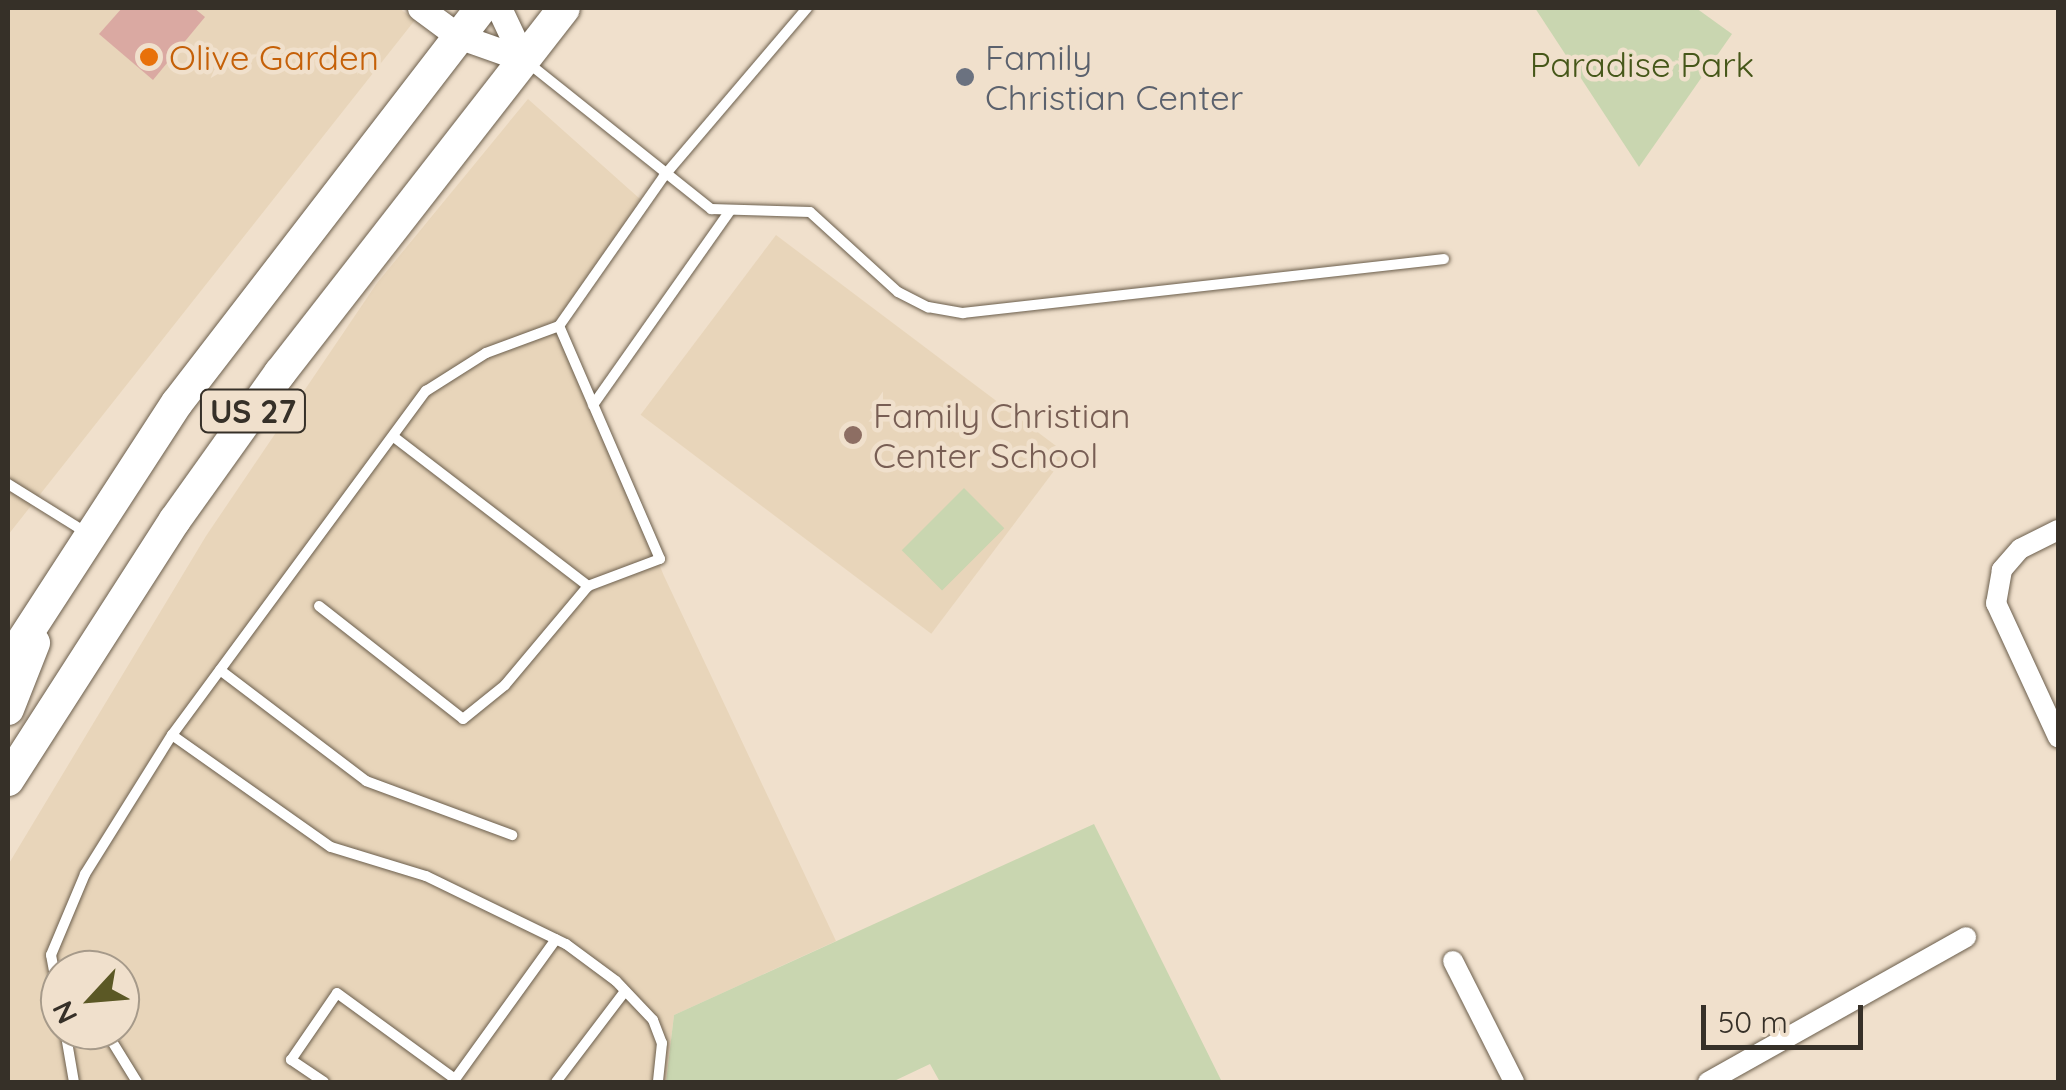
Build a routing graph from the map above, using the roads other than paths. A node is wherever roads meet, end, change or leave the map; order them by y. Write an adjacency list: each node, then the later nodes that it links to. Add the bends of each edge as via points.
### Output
1 (420, 8): 6 (street)
2 (481, 8): 6 (highway, US 27)
3 (499, 8): 7 (street)
4 (564, 8): 7 (highway, US 27)
5 (807, 8): 8 (lane)
6 (458, 36): 7 (street); 16 (highway, US 27, via 187,388)
7 (523, 59): 8 (lane); 25 (highway, US 27, via 228,446)
8 (664, 176): 9 (lane, via 711,210); 11 (lane)
9 (730, 211): 10 (lane, via 810,212 898,292 963,313); 12 (lane)
10 (1444, 259)
11 (559, 326): 12 (lane); 13 (lane, via 486,354 426,391)
12 (593, 405): 18 (lane, via 660,559)
13 (394, 436): 18 (lane); 21 (lane)
14 (8, 484): 16 (lane)
15 (2058, 530): 24 (street, via 2020,549 2002,570 1996,602)
16 (88, 534): 17 (highway, US 27)
17 (58, 583): 20 (highway, US 27); 22 (highway)
18 (588, 586): 19 (lane, via 504,685 463,719)
19 (319, 606)
20 (8, 663)
21 (220, 670): 23 (lane); 26 (lane, via 366,781)
22 (8, 709)
23 (172, 734): 28 (lane, via 331,848 426,876); 29 (lane, via 85,874)
24 (2058, 737)
25 (8, 780)
26 (512, 835)
27 (1966, 937): 41 (street)
28 (556, 939): 31 (lane); 34 (lane)
29 (53, 950)
30 (1453, 961): 40 (street)
31 (625, 991): 38 (lane); 39 (lane, via 652,1020 662,1043)
32 (68, 1050): 35 (lane)
33 (117, 1050): 36 (lane)
34 (454, 1081): 37 (lane, via 337,993 291,1060)
35 (74, 1082)
36 (137, 1082)
37 (324, 1082)
38 (556, 1082)
39 (658, 1082)
40 (1514, 1082)
41 (1708, 1082)

